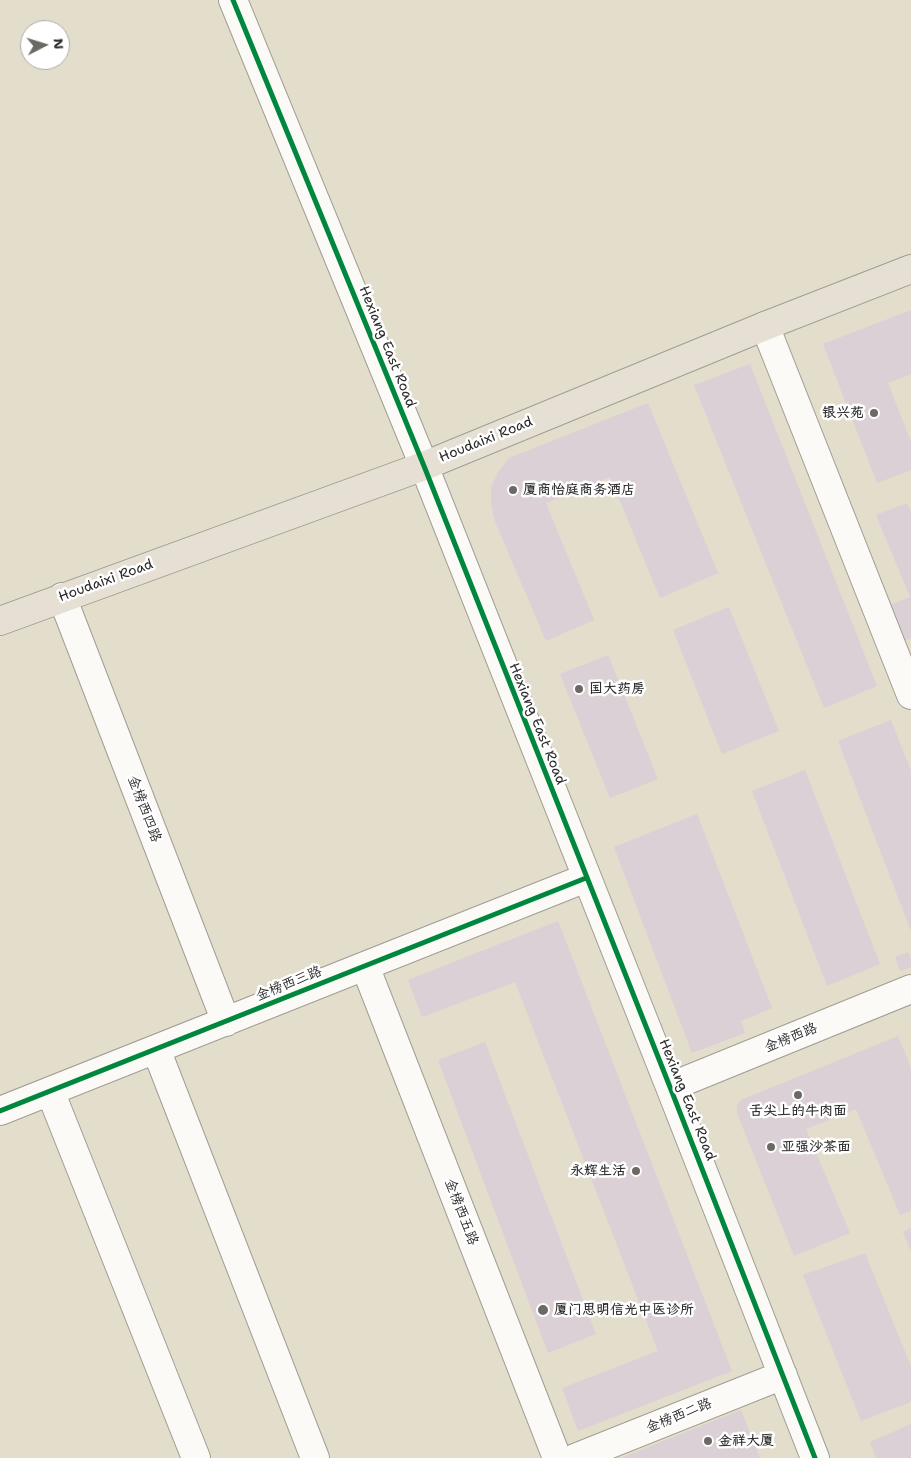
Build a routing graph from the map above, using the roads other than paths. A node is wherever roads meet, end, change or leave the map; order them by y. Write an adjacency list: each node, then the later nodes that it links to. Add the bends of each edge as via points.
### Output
1 (233, 0): 4 (street, Hexiang East Road)
2 (911, 269): 3 (main road, Houdaixi Road)
3 (765, 326): 4 (main road, Houdaixi Road); 7 (street)
4 (424, 466): 5 (main road, Houdaixi Road); 8 (street, Hexiang East Road)
5 (62, 597): 6 (main road, Houdaixi Road); 11 (street, 金榜西四路)
6 (0, 621)
7 (911, 695)
8 (586, 878): 9 (street, 金榜西三路); 13 (street, Hexiang East Road)
9 (365, 966): 11 (street, 金榜西三路); 19 (street, 金榜西五路)
10 (911, 990): 13 (street, 金榜西路)
11 (226, 1022): 12 (street, 金榜西三路)
12 (156, 1049): 14 (street, 金榜西三路); 18 (street)
13 (670, 1087): 16 (street, Hexiang East Road)
14 (50, 1091): 15 (street, 金榜西三路); 17 (street)
15 (0, 1111)
16 (783, 1375): 20 (street, 金榜西二路); 21 (street, Hexiang East Road)
17 (196, 1458)
18 (315, 1458)
19 (557, 1458)
20 (574, 1458)
21 (815, 1458)

